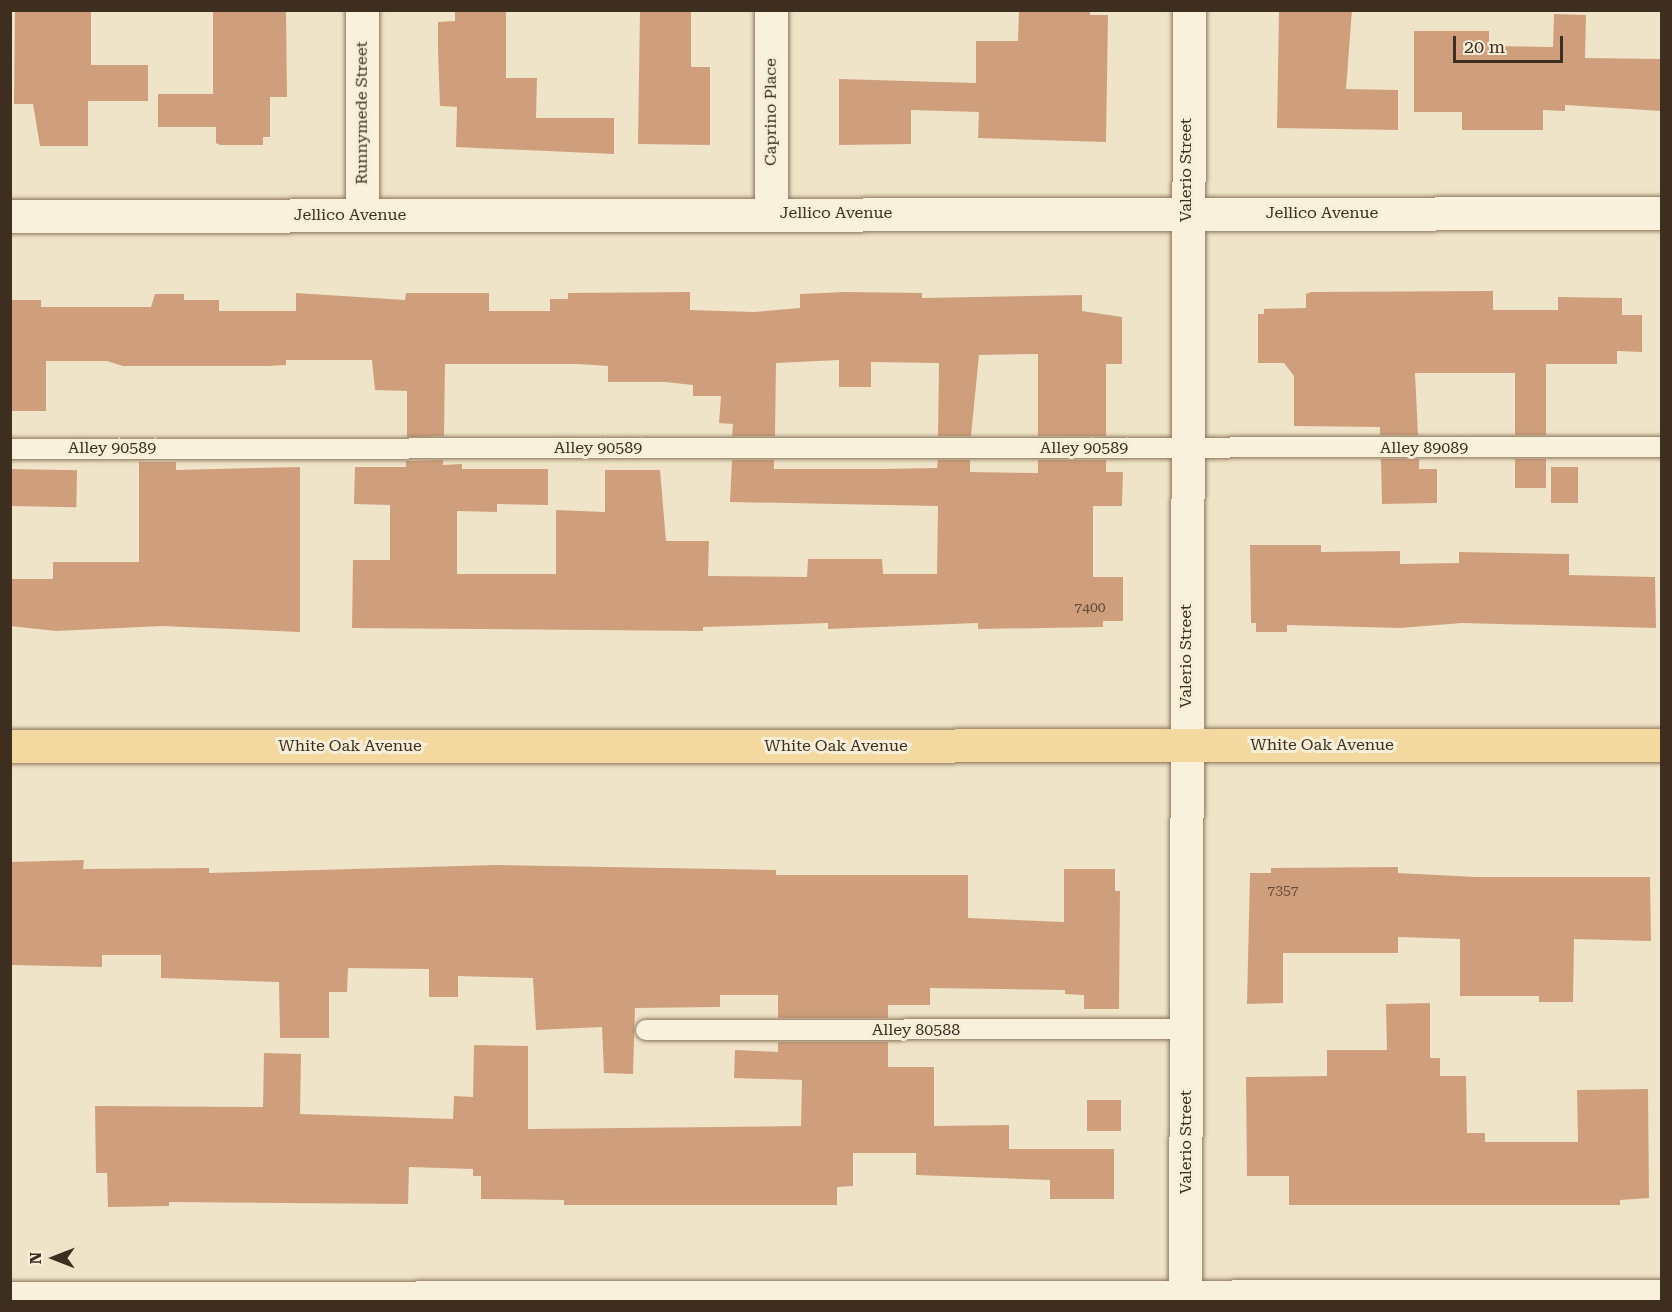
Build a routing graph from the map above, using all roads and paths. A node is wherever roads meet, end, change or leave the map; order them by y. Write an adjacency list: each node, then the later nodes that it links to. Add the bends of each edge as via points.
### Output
1 (362, 10): 7 (street, Runnymede Street)
2 (771, 10): 4 (street, Caprino Place)
3 (1188, 10): 6 (street, Valerio Street)
4 (771, 213): 6 (street, Jellico Avenue); 7 (street, Jellico Avenue)
5 (1662, 213): 6 (street, Jellico Avenue)
6 (1186, 214): 11 (street, Valerio Street)
7 (362, 215): 8 (street, Jellico Avenue)
8 (10, 216)
9 (1662, 447): 11 (lane, Alley 89089)
10 (10, 448): 11 (lane, Alley 90589)
11 (1186, 448): 14 (street, Valerio Street)
12 (1662, 745): 14 (main road, White Oak Avenue)
13 (10, 746): 14 (main road, White Oak Avenue)
14 (1187, 746): 15 (street, Valerio Street)
15 (1186, 1029): 16 (lane, Alley 80588); 19 (street, Valerio Street)
16 (646, 1030)
17 (1662, 1296): 19 (street)
18 (10, 1298): 19 (street)
19 (1185, 1300)

